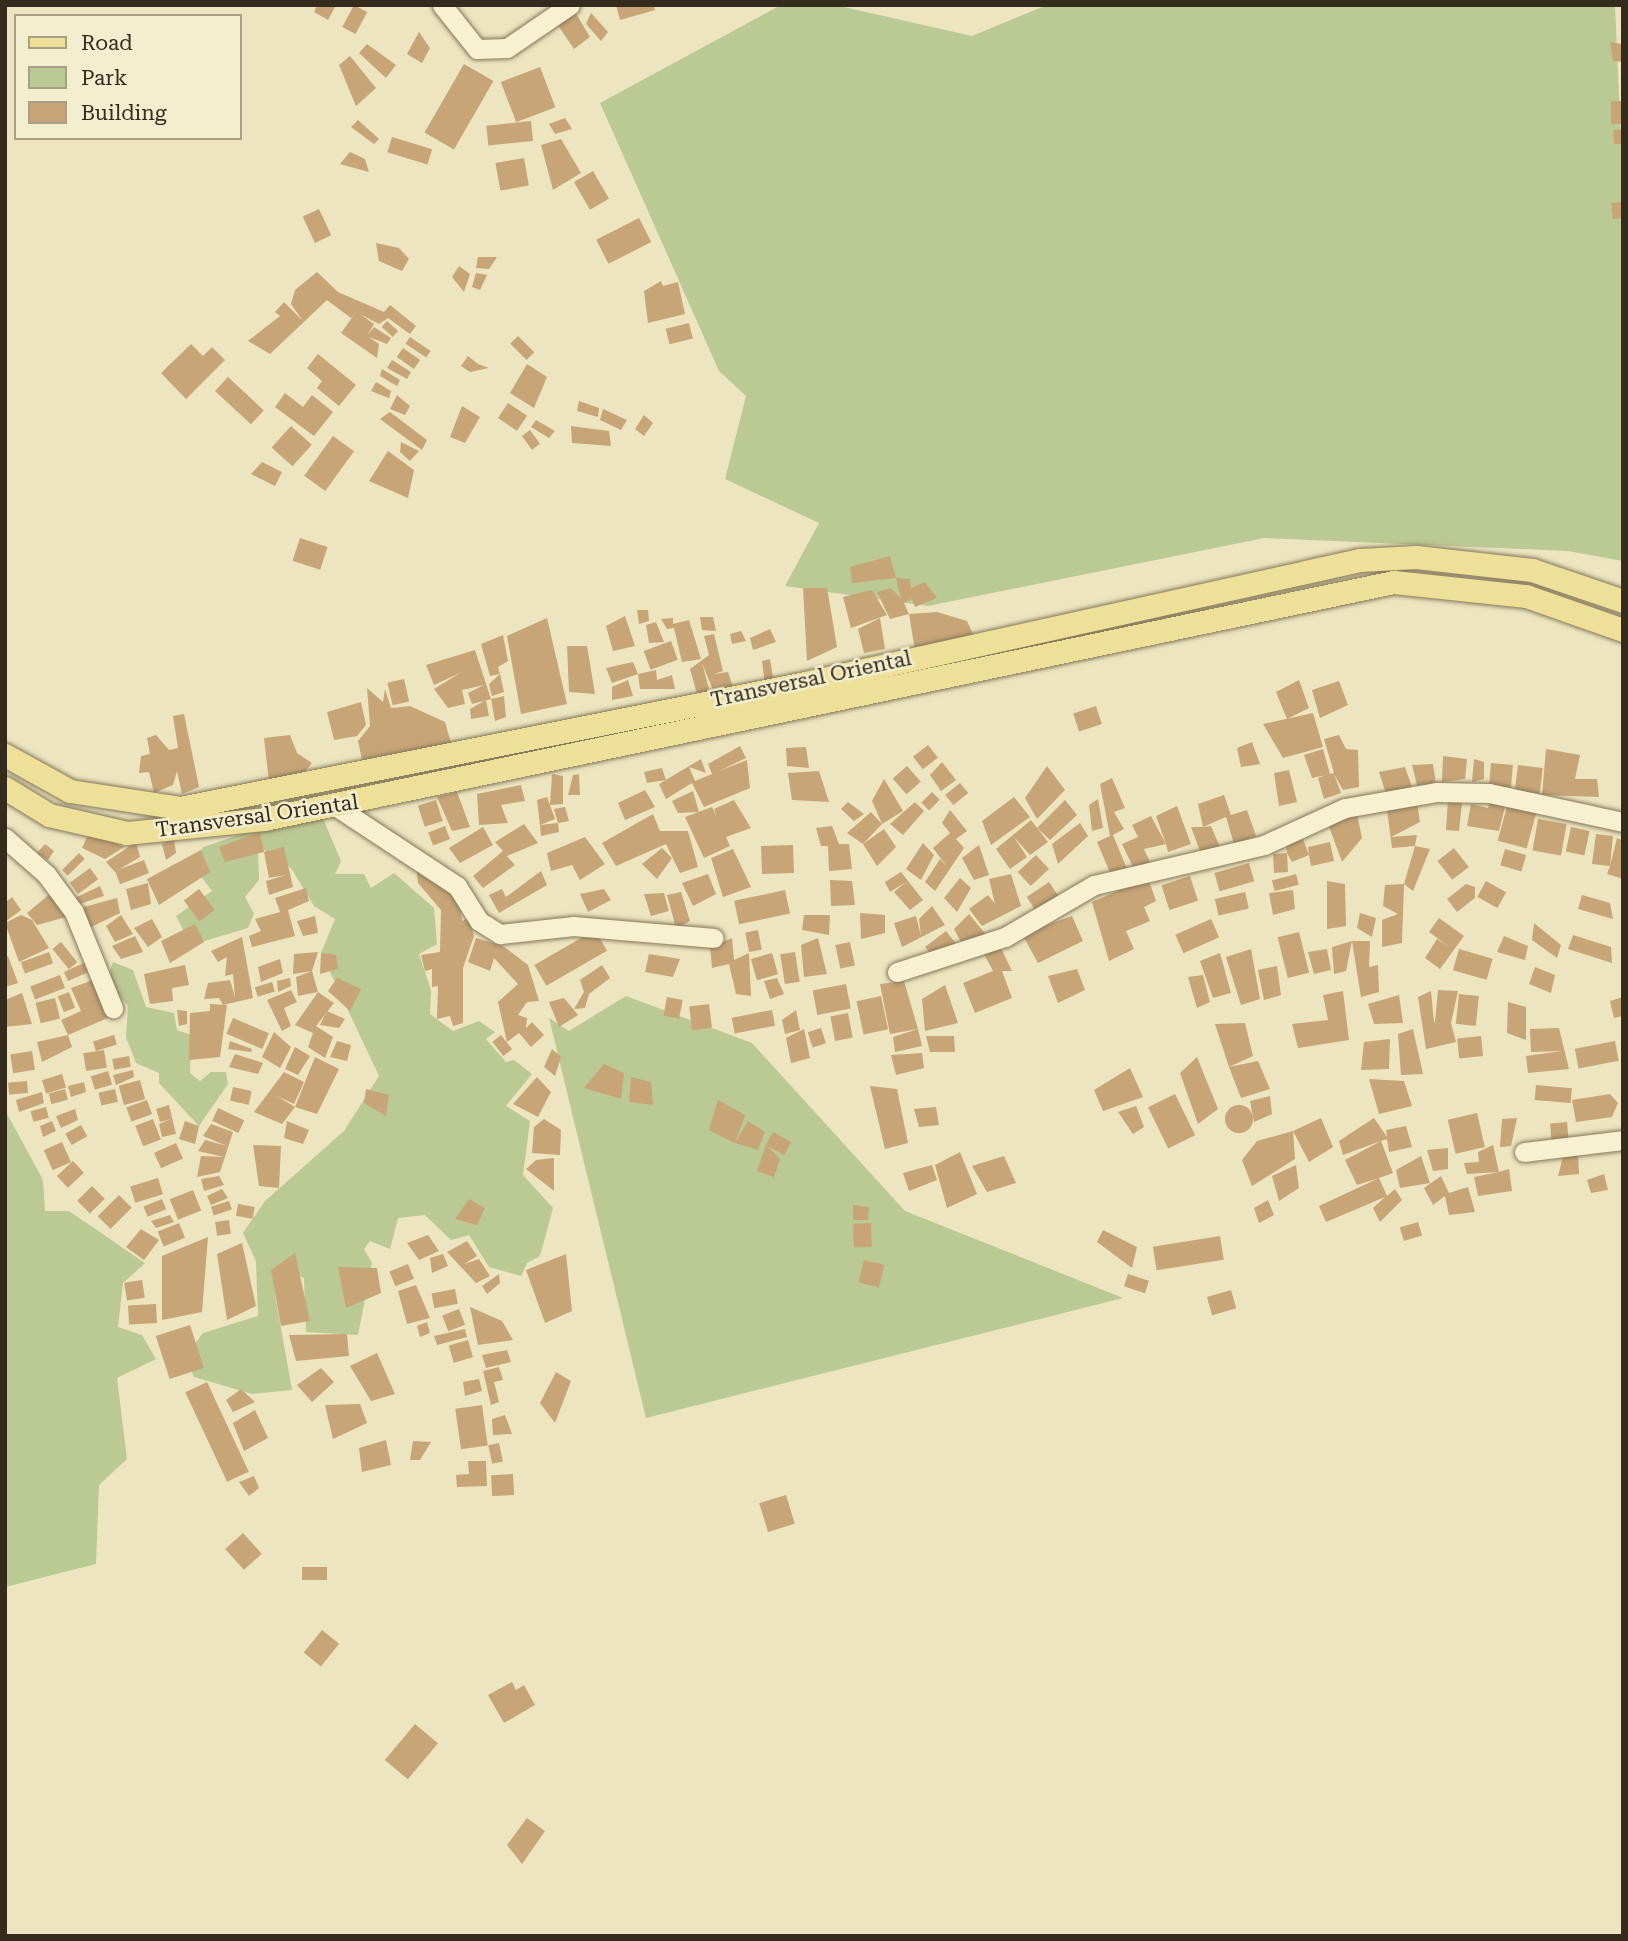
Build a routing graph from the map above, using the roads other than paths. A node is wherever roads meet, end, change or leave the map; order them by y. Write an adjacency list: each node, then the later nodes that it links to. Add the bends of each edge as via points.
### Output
1 (442, 5): 2 (street, via 477,49 507,48)
2 (570, 5)
3 (1623, 601): 5 (main road, Transversal Oriental, via 1532,570 1416,557 1360,560)
4 (1623, 630): 5 (main road, Transversal Oriental, via 1526,596 1394,582)
5 (794, 696): 6 (main road, Transversal Oriental, via 180,808 70,791); 8 (main road, Transversal Oriental)
6 (5, 755)
7 (5, 788): 8 (main road, Transversal Oriental, via 49,815 127,833)
8 (337, 807): 11 (street, via 457,886 479,921 500,934 574,926)
9 (1623, 822): 12 (street, via 1476,793 1436,792 1345,808 1264,845 1094,885 1005,937)
10 (5, 838): 13 (street, via 46,874 74,912)
11 (713, 938)
12 (897, 972)
13 (113, 1008)
14 (1623, 1140): 15 (street)
15 (1524, 1152)

